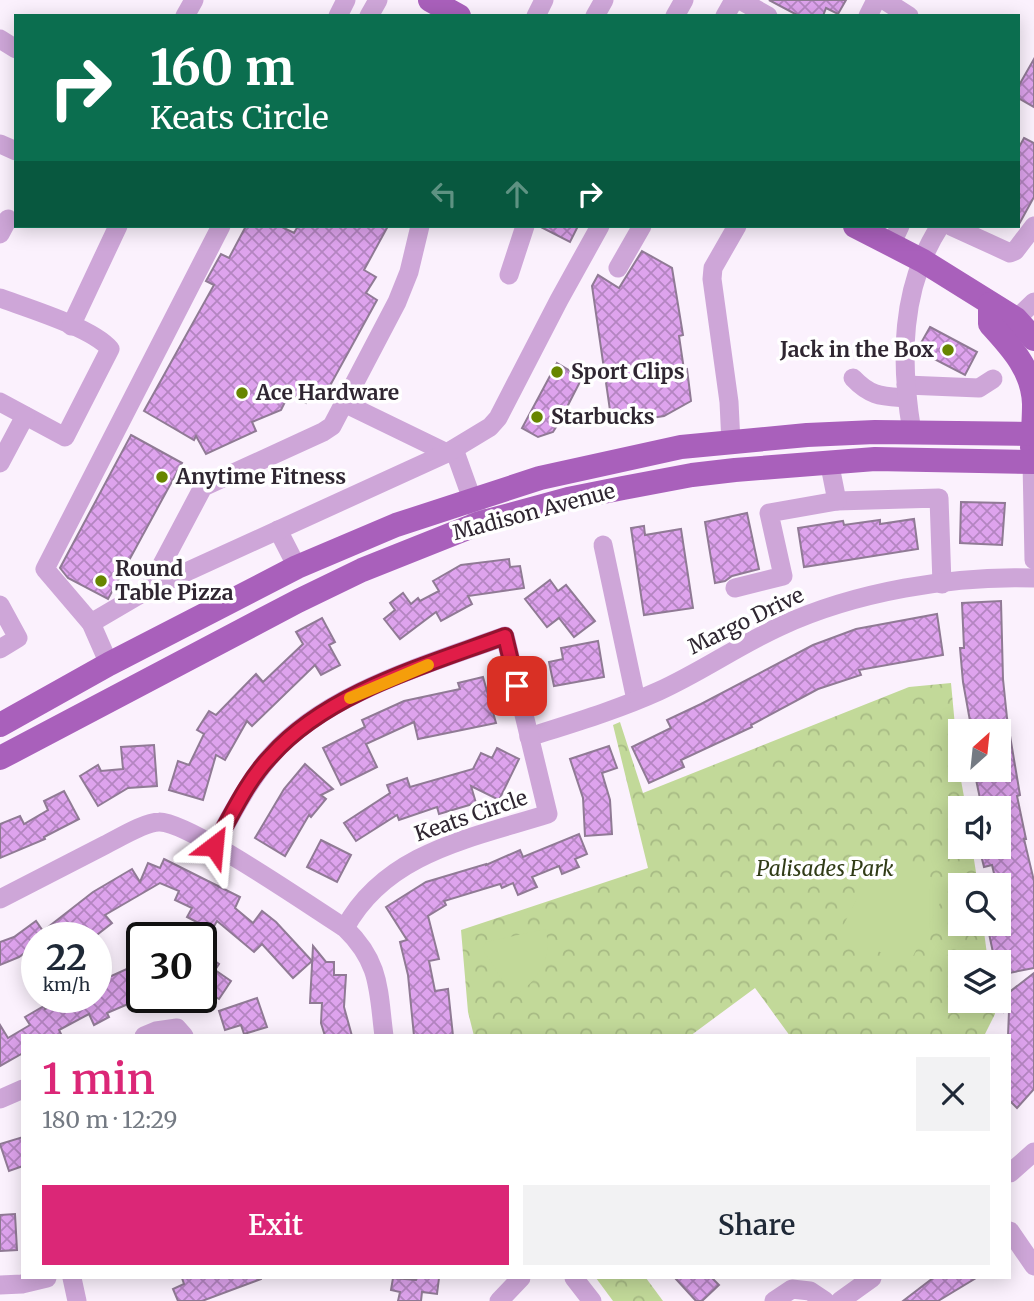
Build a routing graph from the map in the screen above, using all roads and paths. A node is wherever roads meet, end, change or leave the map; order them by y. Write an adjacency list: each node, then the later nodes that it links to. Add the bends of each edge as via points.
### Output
1 (430, 0): 4 (main road)
2 (740, 0): 5 (street)
3 (884, 0): 6 (street)
4 (455, 14)
5 (764, 14)
6 (906, 14)
7 (117, 228): 24 (street)
8 (220, 228): 51 (street, via 45,569)
9 (420, 228): 30 (street, via 397,302)
10 (524, 228): 21 (street)
11 (599, 228): 35 (street, via 498,418)
12 (641, 228): 20 (street)
13 (736, 228): 34 (street, via 713,268 712,279)
14 (864, 228): 18 (main road)
15 (939, 228): 19 (street)
16 (955, 228): 17 (street, via 1010,253)
17 (1033, 228)
18 (895, 235): 19 (main road)
19 (923, 261): 23 (main road); 28 (street, via 905,327)
20 (618, 268)
21 (509, 275)
22 (2, 301): 24 (street)
23 (990, 304): 25 (main road); 25 (main road, via 990,324)
24 (71, 326): 31 (street, via 110,349 65,437)
25 (1028, 331): 33 (main road)
26 (853, 378): 28 (street, via 875,395)
27 (993, 379): 28 (street, via 979,388)
28 (906, 391): 32 (street)
29 (0, 402): 31 (street)
30 (344, 403): 35 (street); 49 (street, via 332,426 323,432 203,487)
31 (25, 416): 38 (street)
32 (912, 432): 33 (main road, Madison Avenue); 34 (main road, Madison Avenue)
33 (1033, 434): 37 (main road)
34 (731, 443): 39 (main road, Madison Avenue, via 681,447 612,461)
35 (450, 451): 39 (street); 42 (street)
36 (829, 461): 37 (main road, Madison Avenue); 40 (street); 41 (main road, Madison Avenue, via 692,475 568,499)
37 (1033, 462): 44 (street)
38 (0, 463)
39 (473, 499): 41 (street); 45 (main road, Madison Avenue)
40 (837, 501): 47 (street, via 939,498); 48 (street, via 769,513 783,576)
41 (480, 523): 57 (main road, Madison Avenue, via 362,570)
42 (278, 530): 45 (street); 49 (street)
43 (603, 545): 54 (street)
44 (1034, 559)
45 (297, 567): 53 (main road, Madison Avenue)
46 (1034, 578): 47 (street, Margo Drive)
47 (942, 584): 54 (street, Margo Drive, via 903,588 814,611)
48 (735, 588)
49 (149, 589): 51 (street)
50 (0, 605): 52 (street, via 18,638)
51 (91, 623): 53 (street)
52 (0, 649)
53 (109, 664): 55 (main road, Madison Avenue)
54 (636, 701): 56 (street, Margo Drive)
55 (0, 725)
56 (529, 737): 58 (street, Keats Circle, via 505,636 397,677 314,718 286,740 254,776); 60 (street, Keats Circle, via 548,814 412,860 373,890)
57 (0, 758)
58 (214, 846): 59 (street, via 185,829 157,821); 60 (street)
59 (0, 899)
60 (345, 928): 63 (street, via 369,957)
61 (149, 1034): 62 (street, via 177,1028)
62 (182, 1034)
63 (384, 1034)
64 (21, 1090): 65 (street)
65 (0, 1099)
66 (1034, 1153): 67 (street)
67 (1011, 1172)
68 (1011, 1232): 69 (street)
69 (1034, 1266)
70 (43, 1279): 75 (street)
71 (72, 1279): 76 (street)
72 (520, 1279): 77 (street)
73 (575, 1279): 78 (street)
74 (871, 1279): 81 (street)
75 (0, 1285)
76 (78, 1301)
77 (499, 1301)
78 (592, 1301)
79 (774, 1301): 80 (street, via 792,1289)
80 (825, 1301)
81 (840, 1301)

